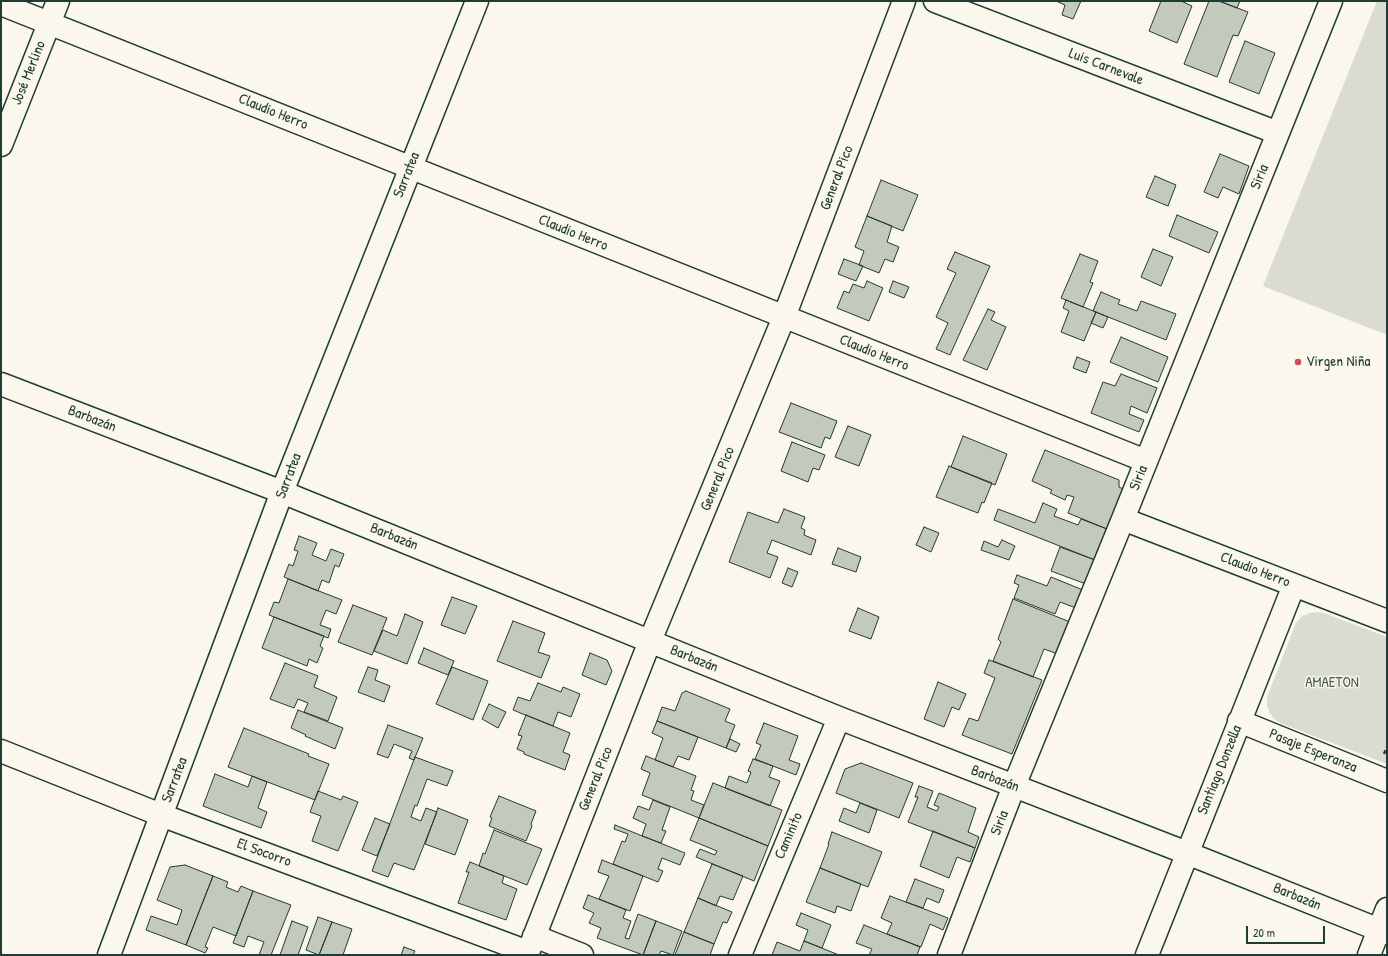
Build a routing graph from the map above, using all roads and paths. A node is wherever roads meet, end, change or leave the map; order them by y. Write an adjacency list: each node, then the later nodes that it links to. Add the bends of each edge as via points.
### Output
1 (58, 1): 7 (street, José Merlino)
2 (477, 1): 10 (street, Sarratea)
3 (904, 1): 11 (street, General Pico)
4 (935, 1): 8 (street, Luis Carnevale)
5 (1331, 1): 8 (street, Siria)
6 (1, 4): 7 (street, Claudio Herro)
7 (49, 23): 9 (street, José Merlino); 10 (street, Claudio Herro)
8 (1278, 133): 13 (street, Siria)
9 (1, 144)
10 (410, 167): 11 (street, Claudio Herro); 14 (street, Sarratea)
11 (784, 317): 13 (street, Claudio Herro); 18 (street, General Pico)
12 (1, 384): 14 (street, Barbazán)
13 (1146, 462): 15 (street, Siria)
14 (282, 492): 18 (street, Barbazán); 26 (street, Sarratea)
15 (1123, 519): 16 (street, Claudio Herro); 25 (street, Siria)
16 (1294, 585): 17 (street, Claudio Herro); 20 (street, Santiago Donzella)
17 (1387, 621)
18 (650, 641): 19 (street, Barbazán); 30 (street, General Pico)
19 (838, 718): 25 (street, Barbazán); 33 (street, Caminito)
20 (1239, 722): 24 (street, Pasaje Esperanza); 27 (street, Santiago Donzella)
21 (1387, 747): 23 (path)
22 (1, 751): 26 (street, El Socorro)
23 (1384, 754)
24 (1387, 782)
25 (1014, 786): 27 (street, Barbazán); 34 (street, Siria)
26 (161, 815): 30 (street, El Socorro); 31 (street, Sarratea)
27 (1187, 853): 29 (street, Barbazán); 35 (street, Santiago Donzella)
28 (1387, 909): 29 (street)
29 (1383, 932): 36 (street)
30 (530, 948): 32 (street, El Socorro)
31 (109, 955)
32 (582, 955)
33 (740, 955)
34 (949, 955)
35 (1147, 955)
36 (1370, 955)

